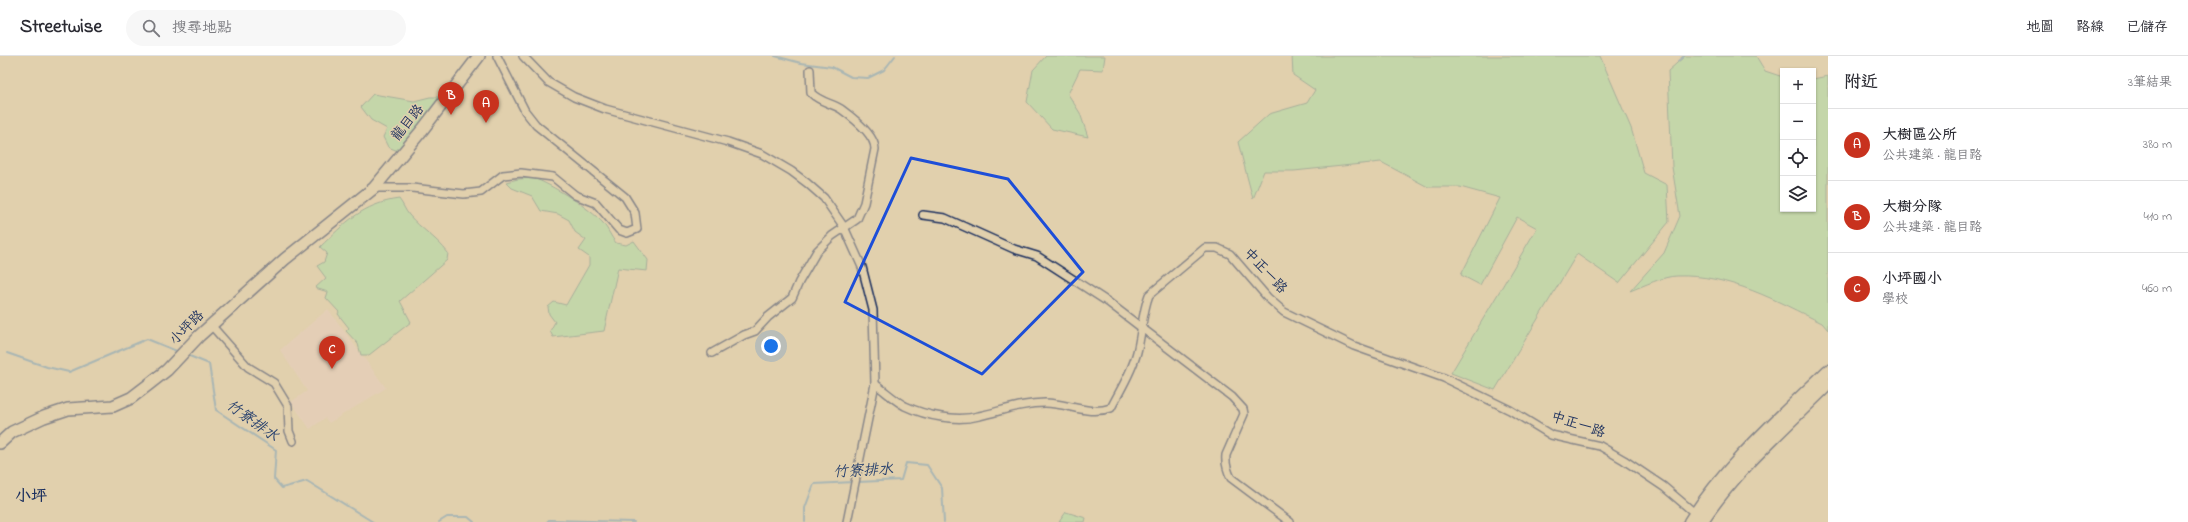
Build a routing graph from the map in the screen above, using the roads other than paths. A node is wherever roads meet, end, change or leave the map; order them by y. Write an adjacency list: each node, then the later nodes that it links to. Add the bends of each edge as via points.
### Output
1 (479, 56): 5 (street, 龍目路, via 423,130)
2 (498, 56): 5 (street, via 525,111 536,125 625,198 635,213 637,229 627,233 619,230 596,203 575,195 553,177 521,173 503,175 481,192 464,194 412,188)
3 (523, 56): 7 (street, via 548,82 574,97 605,109 728,142 762,154 791,171 824,198)
4 (810, 70): 7 (street, via 811,93 840,109 872,137 875,144 864,203 857,219)
5 (374, 188): 8 (street, 小坪路, via 285,259)
6 (923, 214): 9 (street, via 945,218 1014,249 1038,256 1108,302)
7 (844, 227): 10 (street, via 817,251 798,282 792,298 755,331); 12 (street, via 862,267 873,310)
8 (211, 325): 14 (street, via 248,367 274,383 288,406 289,431); 15 (street, 小坪路, via 162,374 131,398 113,406 68,409 44,417 12,432)
9 (1141, 329): 12 (street, 中正一路, via 1130,372 1111,408 1100,412 1053,403 1027,403 963,419 924,414 904,405); 16 (street, 中正一路, via 1149,295 1205,248 1217,248 1230,254 1268,298 1284,312 1354,346 1444,378 1552,434 1600,446 1664,488); 18 (street, via 1240,405 1244,414 1226,455 1227,470 1231,478)
10 (712, 353)
11 (1828, 371): 16 (main road, via 1716,486)
12 (875, 384): 17 (street)
13 (1828, 384): 16 (main road)
14 (293, 441)
15 (0, 442)
16 (1696, 520)
17 (847, 522)
18 (1290, 522)

